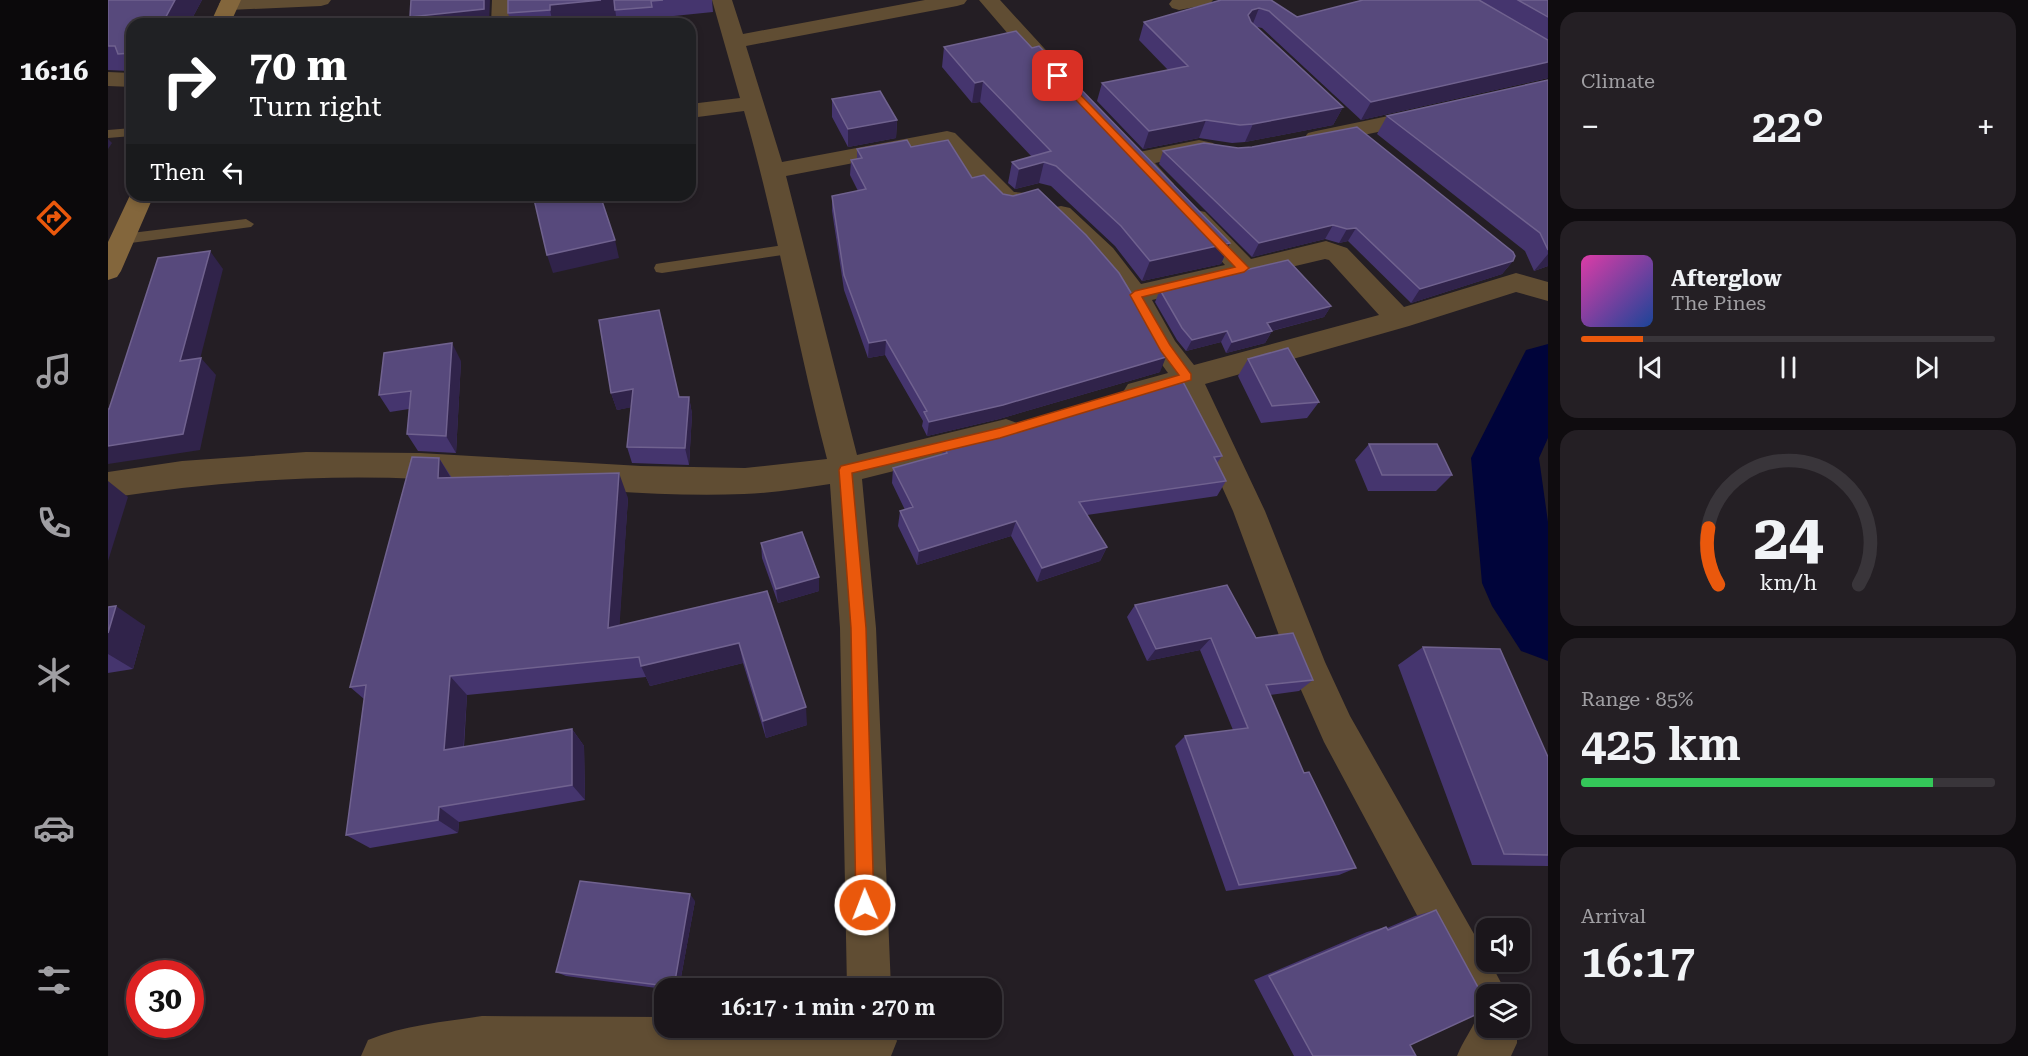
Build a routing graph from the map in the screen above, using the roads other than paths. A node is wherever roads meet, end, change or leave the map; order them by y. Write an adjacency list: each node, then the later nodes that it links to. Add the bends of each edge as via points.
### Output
1 (321, 0): 8 (street)
2 (502, 0): 11 (street)
3 (722, 0): 13 (street)
4 (844, 0): 12 (street)
5 (957, 0): 12 (street)
6 (989, 0): 14 (street)
7 (1203, 0): 9 (street)
8 (230, 2): 10 (main road)
9 (1179, 4)
10 (223, 18)
11 (501, 18)
12 (855, 20): 13 (street)
13 (734, 42): 17 (street)
14 (1058, 76)
15 (108, 79): 16 (street)
16 (126, 80)
17 (753, 103): 18 (street); 26 (street)
18 (696, 110)
19 (1444, 111): 20 (street)
20 (1347, 122): 23 (street); 24 (street)
21 (126, 132): 22 (lane)
22 (108, 134)
23 (1289, 143)
24 (1376, 150)
25 (1226, 151): 32 (street, via 1199,147 1130,151)
26 (773, 171): 30 (street); 35 (street, via 947,138 1009,201 1042,195 1104,254)
27 (139, 201): 29 (main road)
28 (246, 224): 29 (lane)
29 (123, 239): 33 (main road)
30 (791, 249): 31 (lane); 40 (street)
31 (662, 268)
32 (1244, 268): 35 (street); 36 (street, via 1333,251)
33 (108, 271)
34 (1528, 280): 36 (street)
35 (1135, 295): 37 (street, via 1165,348)
36 (1399, 319): 37 (street)
37 (1187, 377): 38 (street); 43 (street, via 1249,511 1337,729)
38 (1110, 400)
39 (1033, 423): 40 (street)
40 (845, 470): 41 (street, via 746,481 420,466 306,465 182,474); 42 (street, via 858,628)
41 (108, 485)
42 (868, 978)
43 (1478, 984)
44 (1494, 1038): 47 (street)
45 (875, 1042): 46 (street, via 482,1039)
46 (384, 1056)
47 (1480, 1056)

